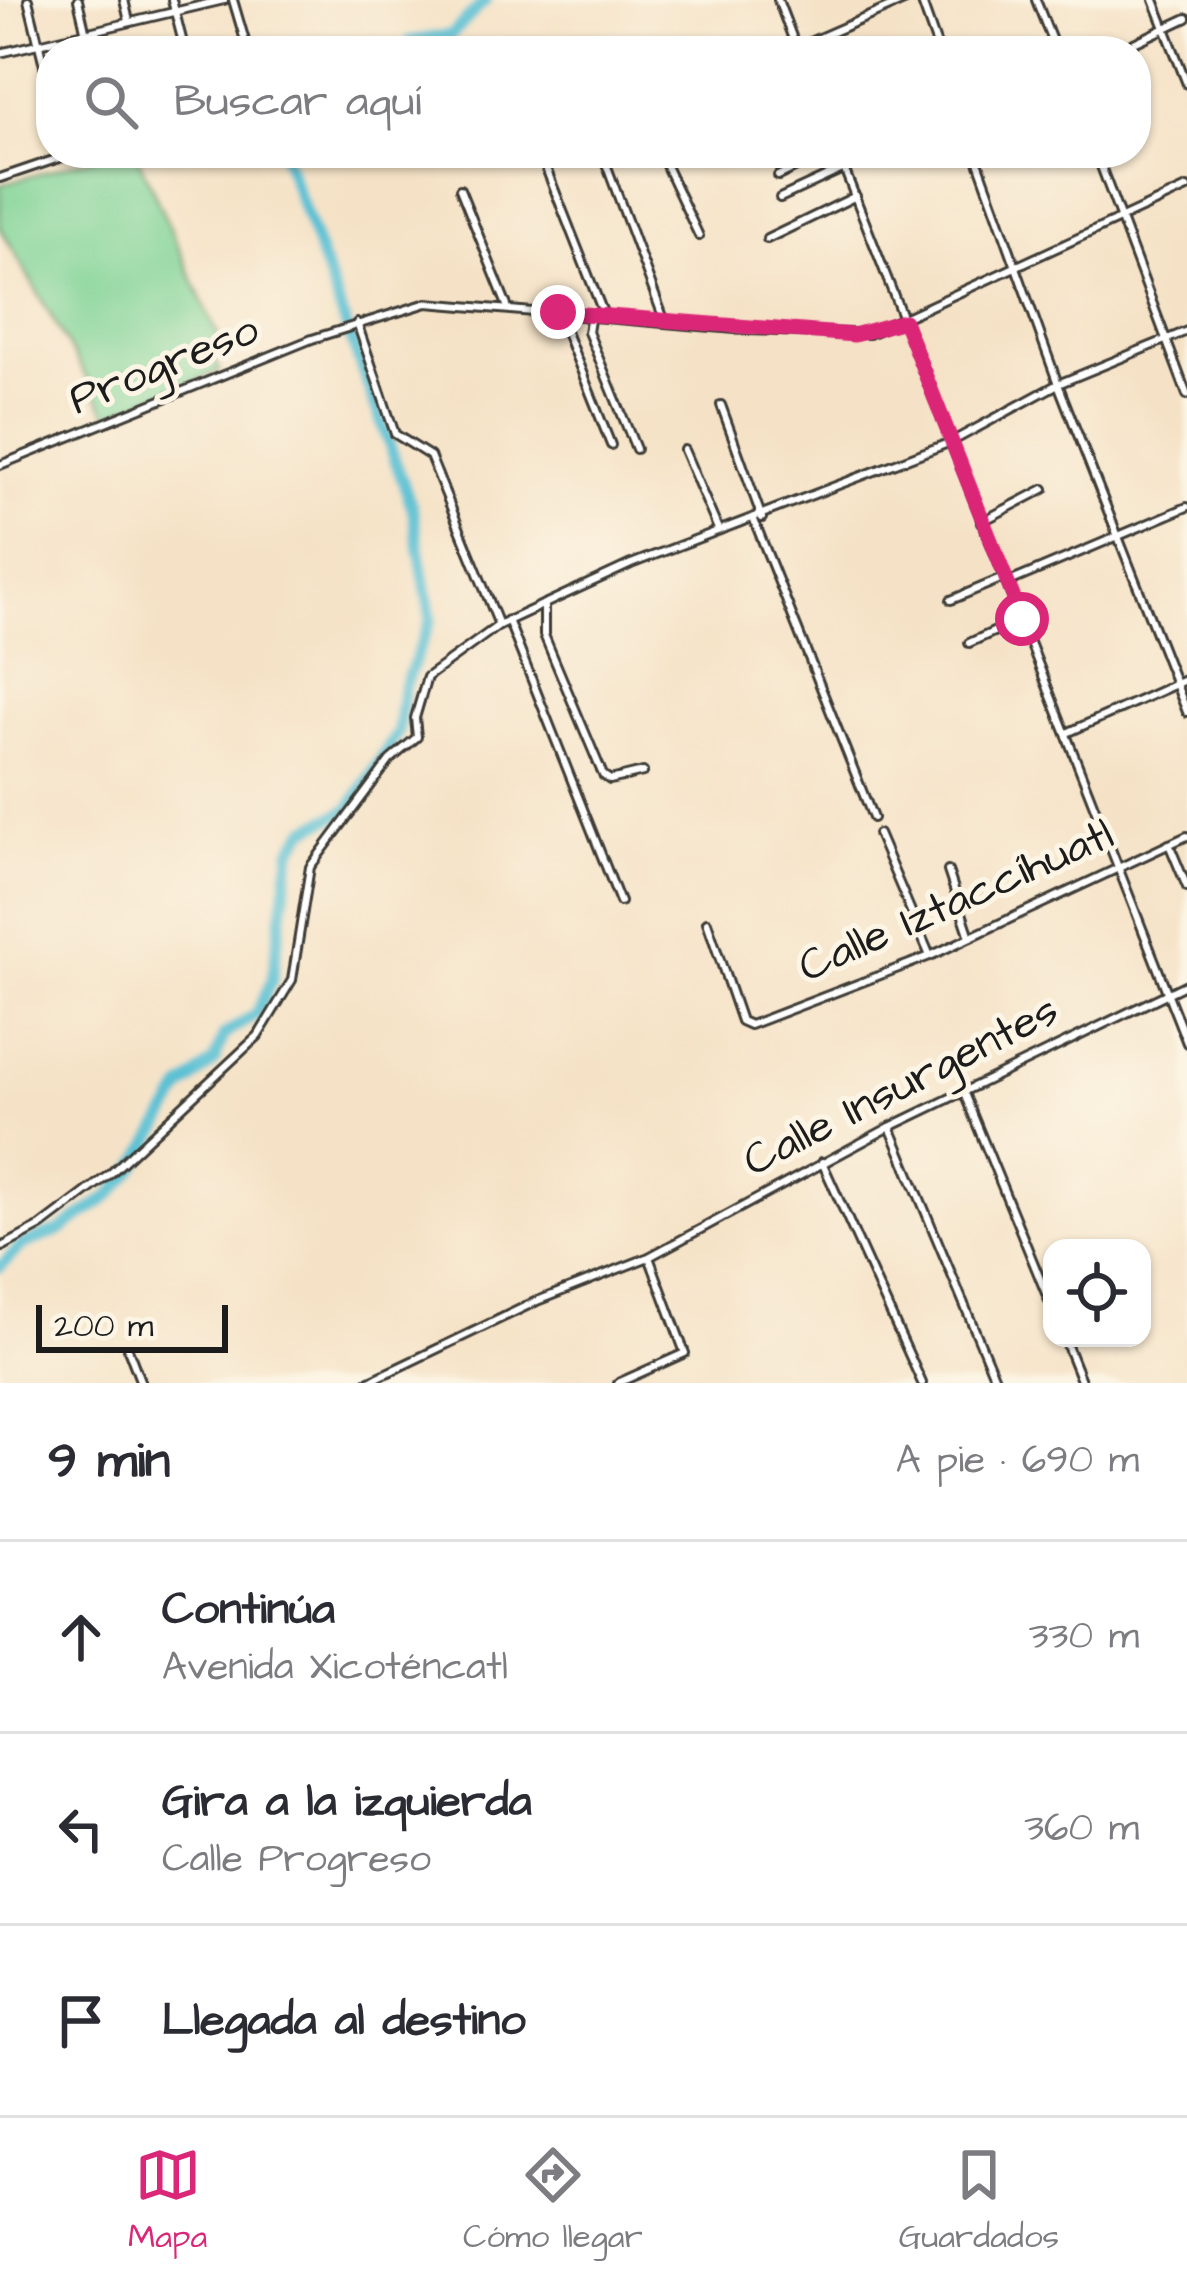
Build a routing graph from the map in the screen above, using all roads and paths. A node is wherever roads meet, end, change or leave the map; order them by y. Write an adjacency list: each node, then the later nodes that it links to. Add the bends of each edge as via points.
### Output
1 (28, 0): 16 (street)
2 (78, 0): 15 (street)
3 (124, 0): 13 (street)
4 (172, 0): 11 (street)
5 (229, 0): 11 (street); 20 (street)
6 (778, 0): 21 (street)
7 (906, 0): 22 (street)
8 (921, 0): 23 (street)
9 (1036, 0): 24 (street)
10 (1154, 0): 14 (street)
11 (174, 11): 13 (street); 19 (street)
12 (1187, 18): 14 (street)
13 (129, 21): 15 (street)
14 (1165, 28): 25 (street); 28 (street)
15 (86, 32): 17 (street); 18 (street)
16 (36, 36)
17 (71, 36)
18 (87, 36)
19 (181, 36)
20 (242, 36)
21 (790, 36)
22 (825, 36)
23 (934, 36)
24 (1049, 36)
25 (1148, 36)
26 (36, 45): 27 (street)
27 (0, 53)
28 (1187, 84)
29 (36, 166): 38 (street)
30 (546, 168): 50 (street)
31 (608, 168): 52 (street)
32 (667, 168): 44 (street)
33 (794, 168): 37 (street)
34 (844, 168): 41 (street); 42 (street)
35 (980, 168): 46 (street)
36 (1102, 168): 43 (street)
37 (778, 176)
38 (0, 178)
39 (1187, 188): 43 (street, Progreso)
40 (460, 189): 47 (street)
41 (856, 196): 45 (street); 51 (street)
42 (780, 198)
43 (1121, 218): 46 (street, Progreso); 55 (street)
44 (699, 236)
45 (767, 239)
46 (1017, 269): 51 (street, Progreso); 56 (street)
47 (508, 308): 48 (street, Progreso); 53 (street, Progreso, via 427,303)
48 (558, 312): 49 (street, Progreso); 60 (street)
49 (591, 314): 50 (street, Progreso); 61 (street, via 588,332)
50 (604, 315): 52 (street, Progreso)
51 (904, 321): 52 (street, Progreso, via 854,335); 59 (street)
52 (665, 322)
53 (354, 324): 63 (street, Progreso); 75 (street, via 393,430 430,456)
54 (1187, 331): 55 (street)
55 (1166, 339): 56 (street); 57 (street)
56 (1058, 384): 59 (street); 69 (street)
57 (1187, 394)
58 (721, 405): 66 (street)
59 (951, 442): 66 (street); 67 (street)
60 (611, 445)
61 (636, 449)
62 (685, 451): 68 (street)
63 (0, 466)
64 (1044, 489): 67 (street)
65 (1187, 507): 69 (street)
66 (758, 519): 68 (street); 82 (street)
67 (981, 522): 70 (street)
68 (718, 530): 72 (street)
69 (1117, 536): 70 (street); 78 (street)
70 (1006, 580): 71 (street); 73 (street)
71 (951, 600)
72 (544, 604): 74 (street); 81 (street, via 544,635 602,775)
73 (1022, 619): 76 (street); 80 (street)
74 (508, 620): 75 (street); 89 (street)
75 (499, 625): 99 (street, via 427,676 412,743 390,760 310,867 292,980 258,1036 110,1174)
76 (969, 643)
77 (1187, 679): 78 (street)
78 (1175, 684): 79 (street); 80 (street)
79 (1187, 712)
80 (1069, 732): 86 (street)
81 (643, 772)
82 (873, 818)
83 (878, 834): 92 (street)
84 (1187, 836): 85 (street, Calle Iztaccíhuatl)
85 (1169, 844): 86 (street, Calle Iztaccíhuatl); 88 (street)
86 (1121, 865): 91 (street, Calle Iztaccíhuatl); 94 (street)
87 (948, 871): 91 (street)
88 (1187, 887)
89 (620, 902)
90 (707, 922): 92 (street, Calle Iztaccíhuatl, via 741,1022 750,1025)
91 (970, 937): 92 (street, Calle Iztaccíhuatl)
92 (930, 956)
93 (1187, 984): 94 (street, Calle Insurgentes)
94 (1168, 992): 95 (street); 96 (street, Calle Insurgentes)
95 (1187, 1043)
96 (963, 1091): 97 (street, Calle Insurgentes); 101 (street)
97 (890, 1126): 98 (street, Calle Insurgentes); 108 (street)
98 (822, 1162): 100 (street, Calle Insurgentes); 107 (street)
99 (0, 1248)
100 (649, 1257): 105 (street, Calle Insurgentes); 106 (street, via 685,1353)
101 (1043, 1286)
102 (1068, 1347): 109 (street)
103 (128, 1349): 104 (street)
104 (141, 1383)
105 (366, 1383)
106 (618, 1383)
107 (922, 1383)
108 (997, 1383)
109 (1082, 1383)

